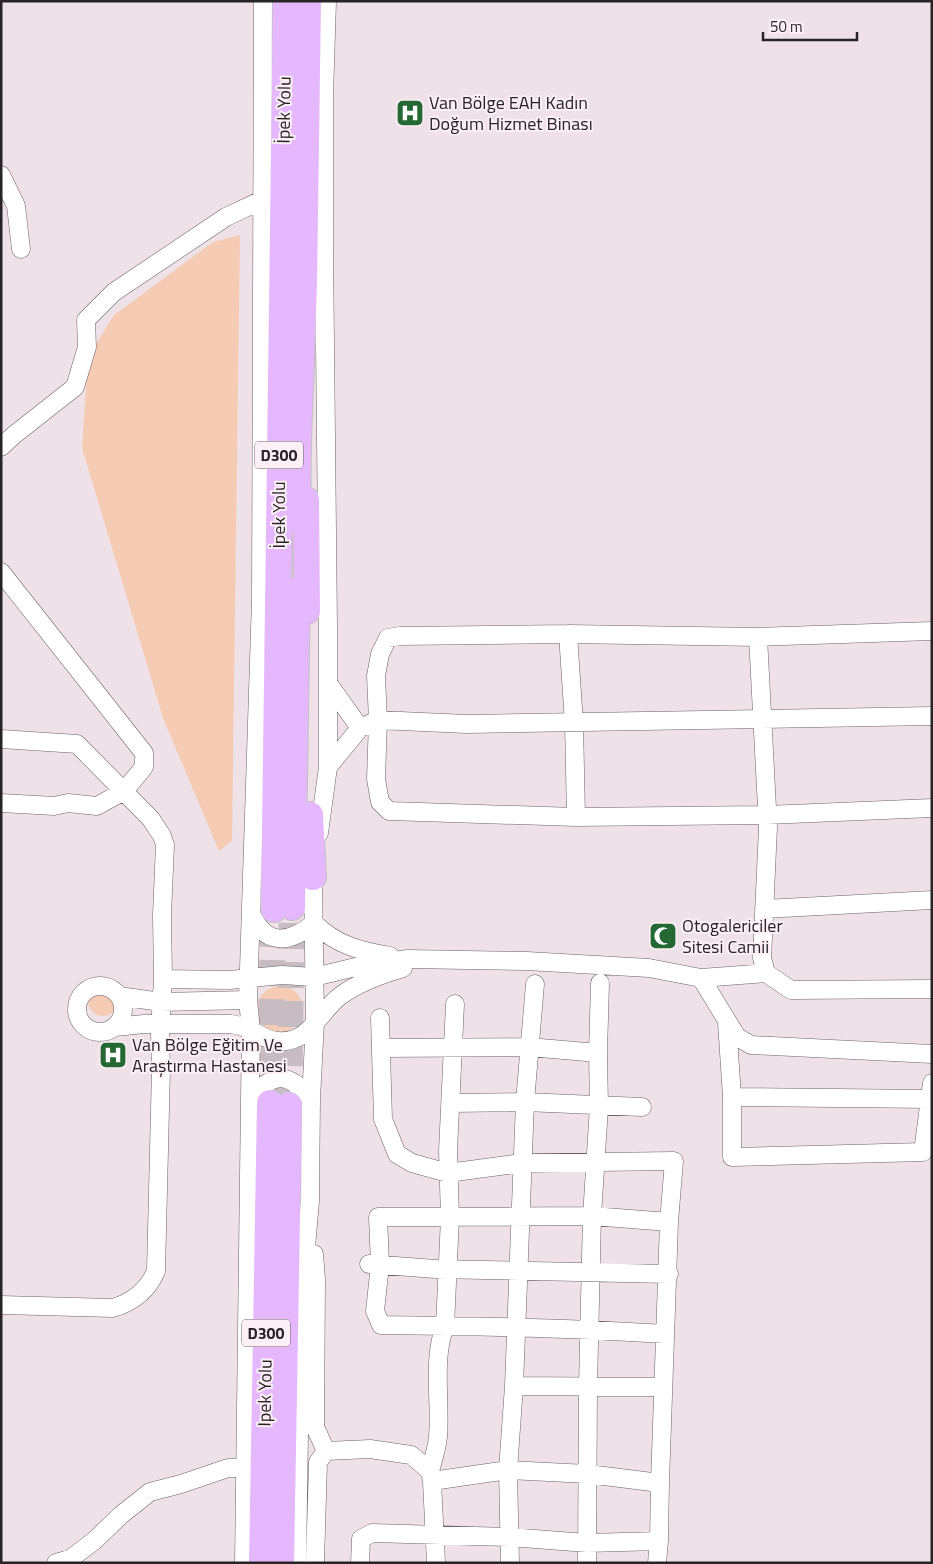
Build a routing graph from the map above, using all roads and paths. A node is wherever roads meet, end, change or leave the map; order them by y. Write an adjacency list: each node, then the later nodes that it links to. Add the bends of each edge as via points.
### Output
1 (263, 1): 4 (street)
2 (310, 2): 6 (highway, İpek Yolu / D300); 12 (street, via 324,96); 28 (highway, İpek Yolu / D300)
3 (1, 175): 5 (street, via 16,206)
4 (262, 200): 7 (street, via 226,217 114,292 86,320 87,347 75,387); 28 (street, via 261,599)
5 (21, 249)
6 (304, 284): 25 (highway, via 309,801); 28 (highway, İpek Yolu / D300, via 298,441 296,741)
7 (1, 447)
8 (1, 572): 20 (street, via 144,753 144,767)
9 (932, 631): 11 (street)
10 (568, 634): 11 (street); 14 (street, via 388,638 380,654 376,676); 16 (street)
11 (758, 637): 15 (street)
12 (328, 683): 17 (street); 19 (street)
13 (932, 716): 15 (street)
14 (378, 720): 16 (street, via 467,724); 17 (street); 24 (street, via 376,779 380,802 389,811)
15 (763, 720): 16 (street); 23 (street)
16 (574, 723): 24 (street)
17 (360, 728): 19 (street)
18 (1, 739): 20 (street, via 77,744)
19 (328, 767): 25 (street)
20 (124, 791): 21 (street, via 97,806); 35 (street, via 151,820 165,845)
21 (1, 802)
22 (932, 808): 23 (street)
23 (767, 815): 24 (street); 27 (street)
24 (576, 817)
25 (313, 877): 29 (street)
26 (932, 900): 27 (street)
27 (764, 909): 32 (street, via 762,958)
28 (272, 910): 29 (street, via 262,931 282,940 304,932); 36 (street)
29 (314, 923): 30 (street, via 349,947); 33 (street)
30 (408, 960): 31 (street); 33 (street, via 360,966)
31 (435, 960): 34 (street, via 649,968); 46 (street, via 397,970 354,988 330,1005)
32 (766, 973): 34 (street); 39 (street, via 791,990)
33 (314, 977): 36 (street, via 282,975); 46 (street)
34 (701, 978): 45 (street)
35 (163, 979): 36 (street); 42 (street)
36 (250, 979): 41 (street)
37 (600, 983): 53 (street)
38 (535, 984): 51 (street)
39 (932, 989)
40 (119, 996): 42 (street); 48 (street, via 124,1010); 48 (street, via 108,987 92,987 85,991 77,1005 79,1021 84,1027 100,1033)
41 (248, 1000): 42 (street); 49 (street)
42 (161, 1002): 47 (street)
43 (455, 1004): 50 (street)
44 (380, 1018): 52 (street)
45 (726, 1020): 54 (street, via 737,1037 750,1045); 56 (street)
46 (315, 1022): 49 (street, via 309,1031 293,1040 267,1039); 57 (street)
47 (161, 1023): 48 (street); 49 (street, via 231,1024); 75 (street, via 158,1254 152,1280 131,1301 113,1308)
48 (115, 1027)
49 (251, 1030): 57 (street)
50 (454, 1047): 51 (street); 52 (street); 59 (street)
51 (529, 1047): 53 (street); 58 (street)
52 (381, 1048): 64 (street, via 383,1120 397,1154 412,1163)
53 (598, 1052): 60 (street)
54 (932, 1054)
55 (931, 1091): 56 (street); 56 (street, via 923,1152 732,1157)
56 (732, 1097)
57 (280, 1102): 65 (street); 84 (street); 95 (highway, Ipek Yolu / D300); 96 (highway, Ipek Yolu / D300)
58 (525, 1102): 59 (street); 60 (street); 63 (street)
59 (451, 1103): 64 (street)
60 (599, 1106): 61 (street); 62 (street)
61 (642, 1108)
62 (595, 1161): 63 (street); 67 (street); 69 (street, via 674,1161)
63 (522, 1163): 64 (street); 66 (street)
64 (448, 1173): 68 (street)
65 (310, 1201): 83 (street, via 316,1280 315,1427); 97 (street, via 301,1305)
66 (521, 1216): 67 (street); 68 (street); 72 (street)
67 (592, 1216): 69 (street); 73 (street)
68 (450, 1218): 70 (street, via 378,1217); 71 (street)
69 (670, 1222): 74 (street)
70 (374, 1265): 71 (street); 76 (street, via 375,1311 381,1325)
71 (449, 1270): 72 (street); 76 (street)
72 (518, 1272): 73 (street); 77 (street)
73 (592, 1273): 74 (street); 78 (street)
74 (669, 1274): 79 (street)
75 (1, 1305)
76 (445, 1326): 77 (street); 87 (street, via 439,1365 438,1438)
77 (515, 1326): 78 (street); 80 (street)
78 (590, 1329): 79 (street); 81 (street)
79 (665, 1334): 82 (street)
80 (514, 1386): 81 (street); 85 (street)
81 (588, 1386): 82 (street); 86 (street)
82 (662, 1387): 88 (street)
83 (326, 1451): 87 (street, via 370,1449 411,1455); 98 (street, via 318,1462)
84 (247, 1468): 93 (street, via 228,1468 150,1492 94,1541 70,1559); 94 (street)
85 (508, 1470): 86 (street); 87 (street); 90 (street)
86 (588, 1474): 88 (street); 92 (street)
87 (431, 1476): 89 (street)
88 (660, 1483): 91 (street)
89 (436, 1534): 90 (street); 99 (street, via 372,1532 361,1538); 100 (street)
90 (509, 1537): 92 (street); 101 (street)
91 (659, 1541): 92 (street); 103 (street)
92 (587, 1543): 102 (street)
93 (56, 1563)
94 (244, 1563)
95 (262, 1563)
96 (281, 1563)
97 (297, 1563)
98 (315, 1563)
99 (360, 1563)
100 (436, 1563)
101 (510, 1563)
102 (587, 1563)
103 (657, 1563)

